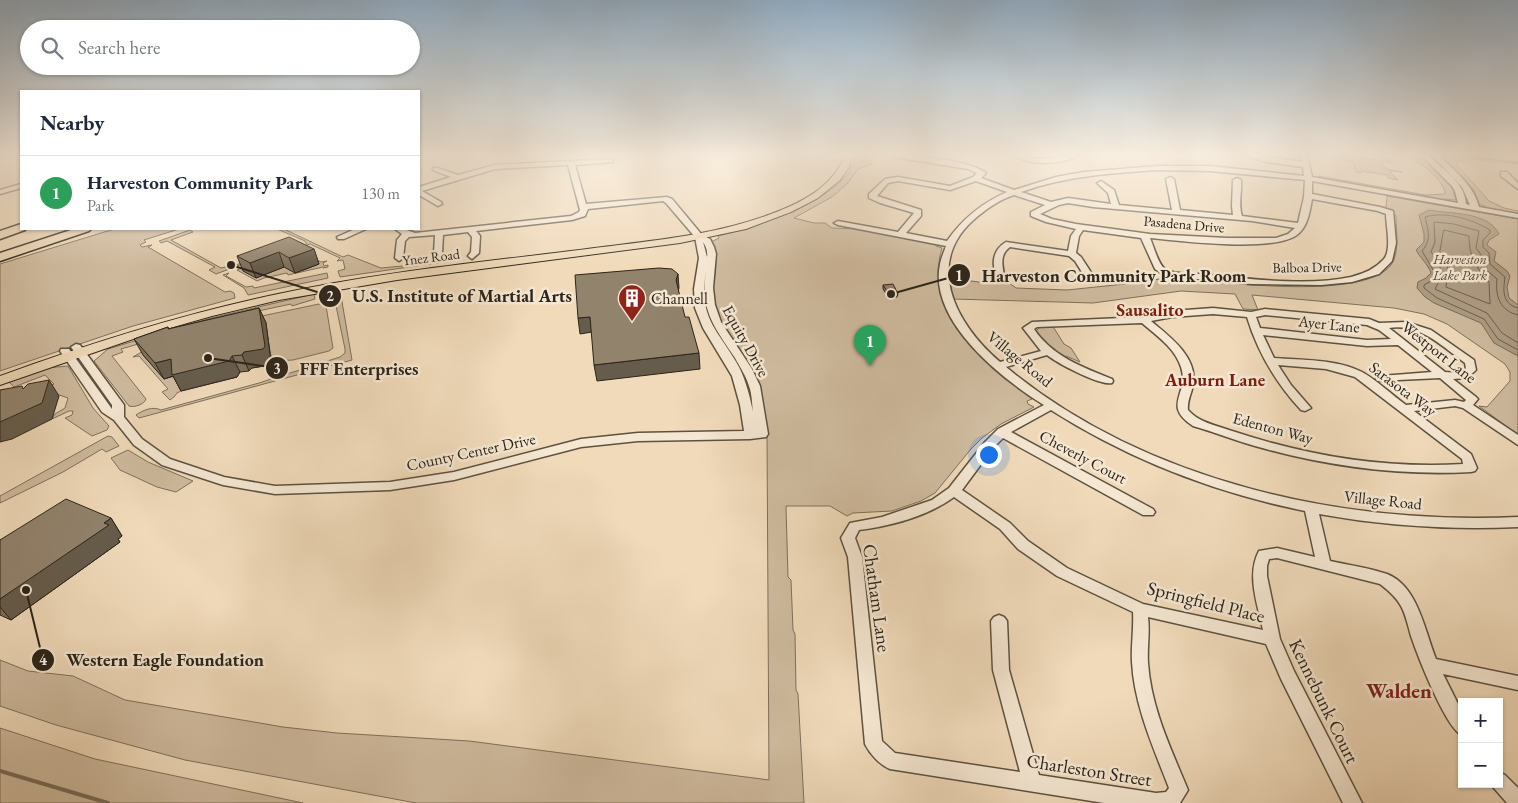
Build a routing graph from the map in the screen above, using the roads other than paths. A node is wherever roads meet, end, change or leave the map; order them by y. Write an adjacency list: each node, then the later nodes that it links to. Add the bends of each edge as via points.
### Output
1 (422, 192): 15 (street)
2 (579, 192): 18 (street)
3 (808, 192): 36 (main road, Ynez Road, via 788,204)
4 (820, 192): 36 (main road, Ynez Road, via 762,220)
5 (876, 192): 39 (street, via 872,196 876,200 918,212)
6 (1111, 192): 19 (street)
7 (1172, 192): 21 (street)
8 (1239, 192): 23 (street, via 1234,205)
9 (1310, 192): 14 (street)
10 (1386, 192): 17 (street, Village Road)
11 (1459, 192): 17 (street)
12 (1470, 192): 20 (street)
13 (1013, 193): 16 (street); 42 (street, Village Road, via 973,214)
14 (1310, 196): 26 (street); 37 (street, Balboa Drive, via 1390,213 1391,254 1386,263 1360,278 1328,283 1168,274 1159,268)
15 (438, 204)
16 (1049, 204): 19 (street, via 1071,199); 27 (street, Pasadena Drive, via 1034,214 1045,220)
17 (1462, 206): 20 (street, Village Road)
18 (583, 207): 36 (street, via 656,199 669,201); 41 (street, via 582,214 578,216)
19 (1116, 207): 21 (street)
20 (1475, 208): 22 (street, Village Road)
21 (1176, 212): 23 (street)
22 (1518, 216)
23 (1238, 217): 26 (street)
24 (20, 223): 29 (highway)
25 (838, 223): 39 (street)
26 (1300, 226): 37 (street, Pasadena Drive, via 1287,237 1262,242)
27 (1081, 227): 37 (street, Pasadena Drive); 45 (street, via 1075,236)
28 (20, 228): 38 (highway)
29 (0, 230)
30 (60, 230): 43 (highway)
31 (82, 230): 46 (highway)
32 (359, 230): 40 (street)
33 (401, 230): 35 (street)
34 (439, 233): 35 (street); 41 (street); 44 (street)
35 (407, 234): 47 (street, via 401,240)
36 (698, 234): 48 (main road, Ynez Road); 49 (main road, Ynez Road); 71 (street, Equity Drive, via 703,254 698,284 700,307 707,326 739,378)
37 (1144, 234)
38 (0, 235)
39 (900, 235): 42 (street)
40 (341, 237)
41 (472, 239): 48 (street, via 476,253)
42 (949, 244): 60 (street, Village Road, via 943,273 948,301 970,338)
43 (0, 249)
44 (438, 253)
45 (1072, 254): 50 (street, via 1009,244 1001,248 998,256); 51 (street)
46 (0, 257)
47 (398, 258)
48 (472, 259): 49 (main road, via 468,265); 57 (main road, Ynez Road, via 359,276 258,296 168,319)
49 (432, 272): 57 (main road, Ynez Road, via 335,285 243,305)
50 (1000, 275)
51 (1091, 280)
52 (1251, 315): 53 (street, via 1213,311); 54 (street, via 1274,312 1369,322); 55 (street)
53 (1144, 320): 58 (street, via 1034,324 1028,328); 73 (street, Edenton Way, via 1171,343 1183,359 1190,382 1181,404 1182,411 1197,423 1266,446 1357,464)
54 (1378, 326): 56 (street, Westport Lane); 62 (street, via 1398,323 1421,328 1470,362 1471,370 1463,376)
55 (1256, 331): 56 (street, Ayer Lane, via 1367,343); 59 (street)
56 (1400, 342): 62 (street, Westport Lane)
57 (72, 351): 61 (main road, Ynez Road); 64 (main road, Ynez Road); 71 (street, County Center Drive, via 106,410 118,417 138,442 173,466 223,481 275,490 390,486 445,477 581,443 638,437)
58 (1047, 352): 60 (street); 65 (street, via 1073,368)
59 (1270, 361): 68 (street); 69 (street, Sarasota Way, via 1346,369 1360,375)
60 (998, 366): 66 (street, Village Road)
61 (0, 374)
62 (1443, 375): 63 (street); 67 (street, Westport Lane, via 1472,399)
63 (1381, 379)
64 (0, 381)
65 (1108, 381)
66 (1052, 405): 70 (street, Chatham Lane); 75 (street, Village Road, via 1133,450 1182,471 1286,502)
67 (1468, 406): 69 (street, via 1455,403); 72 (street)
68 (1305, 408)
69 (1403, 409): 73 (street, Sarasota Way, via 1467,457)
70 (1002, 432): 74 (street, Chatham Lane); 76 (street, Cheverly Court)
71 (756, 434)
72 (1518, 441)
73 (1471, 468)
74 (954, 491): 79 (street, Springfield Place, via 1005,526 1023,545 1062,572); 85 (street, Chatham Lane, via 937,503 911,514 855,526 848,538 855,557 874,744)
75 (1311, 506): 77 (street, Village Road, via 1386,520 1478,524); 78 (street)
76 (1148, 512)
77 (1518, 522)
78 (1324, 564): 81 (street, Kennebunk Court, via 1277,553 1264,555 1260,576); 82 (street, via 1384,579 1399,589 1413,613)
79 (1140, 609): 81 (street, Springfield Place); 86 (street, Charleston Street, via 1140,663 1150,718 1179,790 1171,800 1156,802)
80 (999, 621): 86 (street, via 1001,670)
81 (1272, 639): 89 (street, Kennebunk Court)
82 (1430, 665): 83 (street); 84 (street)
83 (1518, 683)
84 (1458, 719)
85 (890, 761): 86 (street, Charleston Street)
86 (1032, 783)
87 (1503, 785): 88 (street)
88 (1518, 802)
89 (1353, 803)

